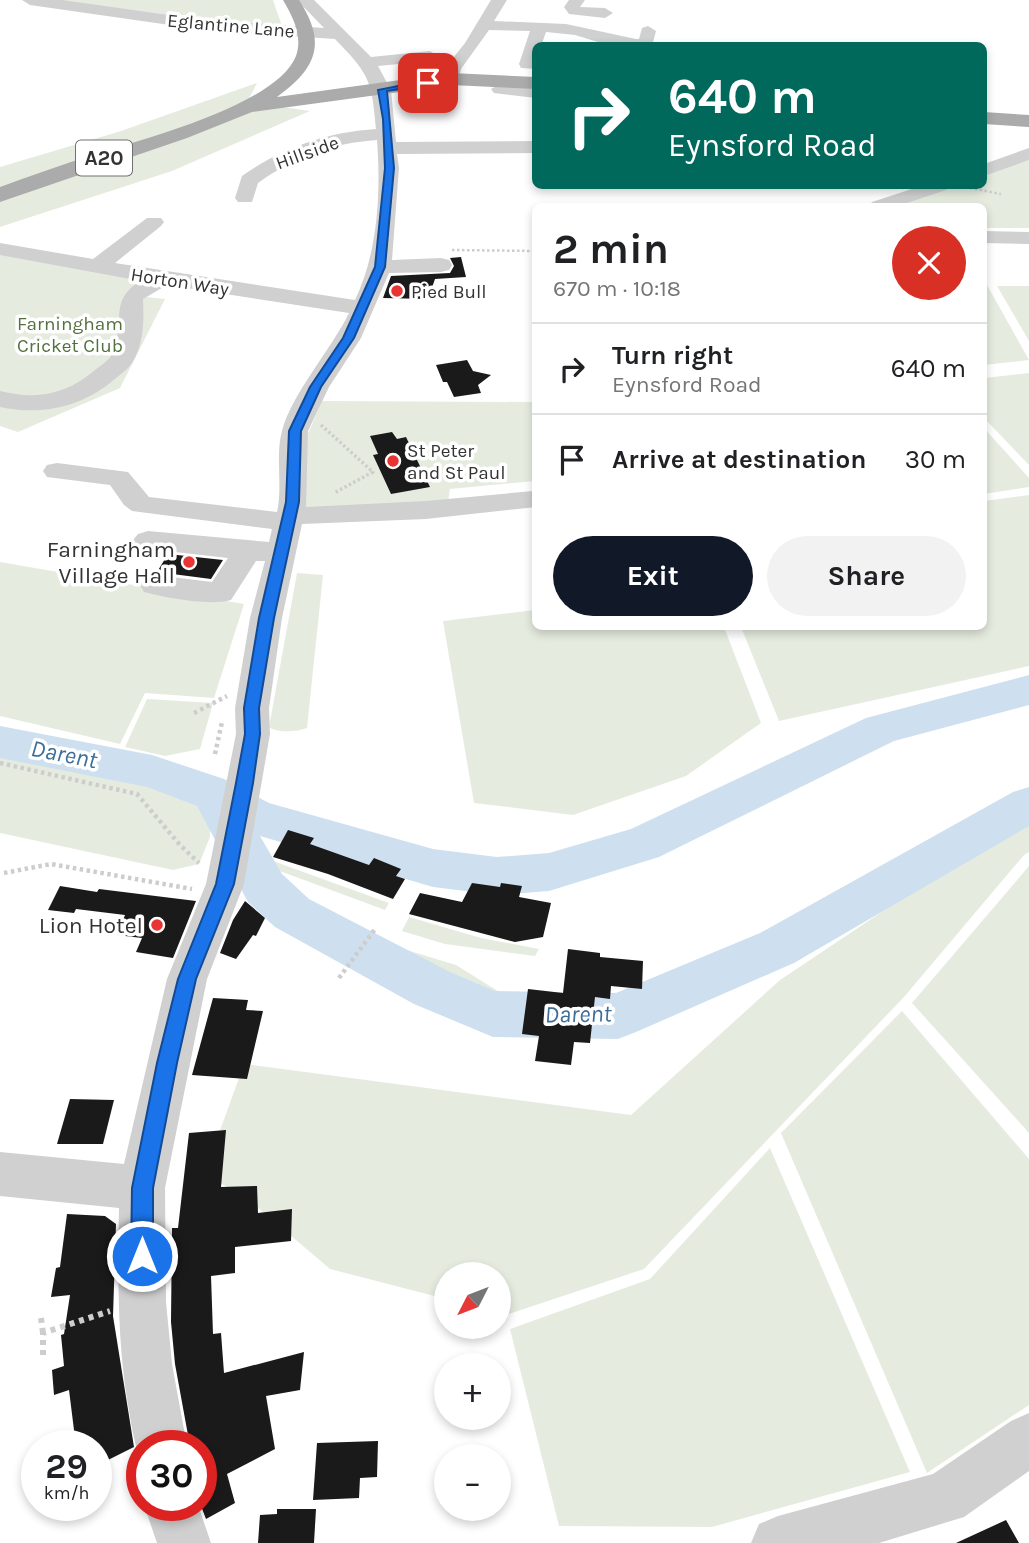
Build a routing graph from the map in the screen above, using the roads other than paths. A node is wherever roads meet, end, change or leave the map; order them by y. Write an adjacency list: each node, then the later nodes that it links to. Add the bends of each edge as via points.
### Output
1 (30, 0): 10 (street, Eglantine Lane, via 205,25)
2 (290, 0): 10 (main road)
3 (306, 0): 11 (street)
4 (499, 0): 7 (street)
5 (577, 0): 6 (street, via 574,11)
6 (605, 13)
7 (484, 25): 8 (street); 19 (street, via 453,68)
8 (540, 28): 12 (street); 13 (street, via 567,29)
9 (648, 31): 14 (street)
10 (307, 32): 11 (street, Eglantine Lane); 23 (main road, A20, via 301,64)
11 (337, 34): 17 (street)
12 (535, 42)
13 (617, 42)
14 (646, 42)
15 (532, 50): 18 (street, via 527,64)
16 (430, 55): 17 (street)
17 (368, 62): 22 (street)
18 (532, 64)
19 (451, 79): 20 (main road); 22 (main road)
20 (532, 83)
21 (500, 89): 24 (street)
22 (382, 90): 25 (main road); 29 (street)
23 (269, 93): 25 (main road); 26 (main road, A20)
24 (532, 93)
25 (317, 98): 26 (main road)
26 (237, 110): 34 (main road, A20)
27 (987, 118): 28 (main road)
28 (1029, 121)
29 (389, 141): 30 (street, Hillside); 35 (street, Hillside, via 348,137 315,145 258,173 249,180); 43 (street)
30 (532, 147)
31 (1029, 154): 32 (street)
32 (987, 169)
33 (927, 189): 36 (street)
34 (0, 195)
35 (245, 198)
36 (873, 202)
37 (154, 222): 42 (street)
38 (987, 237): 39 (street)
39 (1029, 238)
40 (0, 249): 42 (street, Horton Way)
41 (447, 258): 43 (street)
42 (97, 267): 44 (street, Horton Way)
43 (380, 267): 45 (street)
44 (164, 278): 45 (street, Horton Way); 46 (street, via 136,293 122,360 91,387 44,403)
45 (361, 308): 49 (street, via 349,338 304,407 294,444)
46 (0, 399)
47 (57, 471): 49 (street, via 118,478 142,505)
48 (532, 499): 49 (street, via 426,510)
49 (291, 513): 52 (street)
50 (148, 540): 51 (street)
51 (247, 551): 52 (street); 53 (street, via 220,593)
52 (282, 552): 55 (street, via 260,656 244,783 225,877 187,979)
53 (155, 585)
54 (0, 1174): 55 (street)
55 (142, 1188): 56 (street, via 142,1302)
56 (158, 1430)
57 (1029, 1438): 60 (street, via 945,1498)
58 (177, 1521): 59 (street)
59 (184, 1543)
60 (778, 1543)

